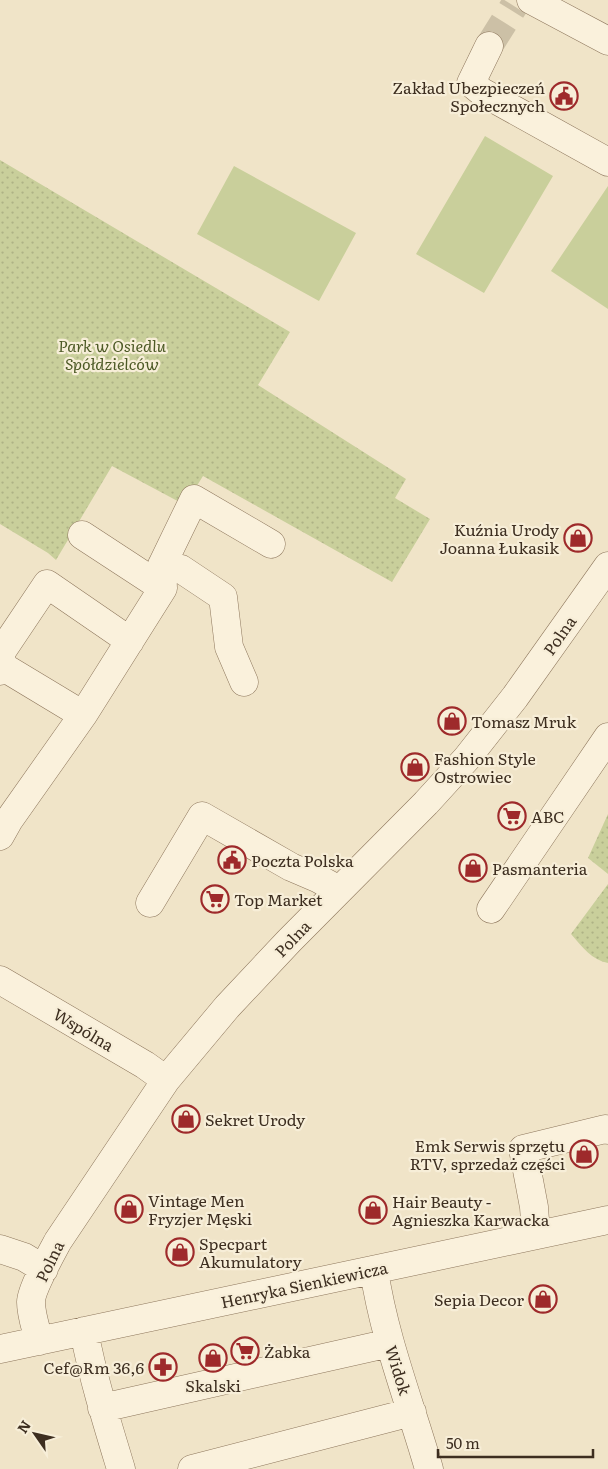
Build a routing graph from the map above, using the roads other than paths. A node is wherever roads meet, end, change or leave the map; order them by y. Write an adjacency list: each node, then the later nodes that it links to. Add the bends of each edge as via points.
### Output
1 (522, 2): 2 (street)
2 (608, 41)
3 (489, 46): 4 (street, via 471,83)
4 (608, 162)
5 (82, 535): 8 (street)
6 (271, 544): 8 (street, via 194,499)
7 (608, 566): 15 (street, Polna, via 468,758)
8 (163, 577): 9 (street); 11 (street, via 181,569 223,597 229,647)
9 (130, 641): 10 (street, via 47,584 0,654); 12 (street)
10 (1, 667): 12 (street)
11 (244, 682)
12 (83, 715): 14 (street)
13 (608, 737): 17 (street)
14 (3, 824)
15 (339, 890): 16 (street, via 202,816); 19 (street, Polna, via 227,1007)
16 (150, 903)
17 (491, 909)
18 (0, 980): 19 (street, Wspólna)
19 (166, 1080): 24 (street, Polna, via 58,1241)
20 (608, 1130): 22 (street, via 523,1149)
21 (608, 1220): 22 (street, Henryka Sienkiewicza)
22 (536, 1235): 25 (street, Henryka Sienkiewicza)
23 (0, 1249): 24 (street)
24 (44, 1268): 27 (street, Polna, via 31,1300)
25 (374, 1270): 26 (street, Henryka Sienkiewicza); 28 (street, Widok)
26 (84, 1331): 27 (street, Henryka Sienkiewicza); 30 (street)
27 (39, 1341): 29 (street, Henryka Sienkiewicza)
28 (390, 1343): 30 (street); 31 (street, Widok)
29 (0, 1349)
30 (102, 1408): 32 (street)
31 (412, 1412): 33 (street); 34 (street, Widok)
32 (121, 1469)
33 (192, 1469)
34 (429, 1469)

